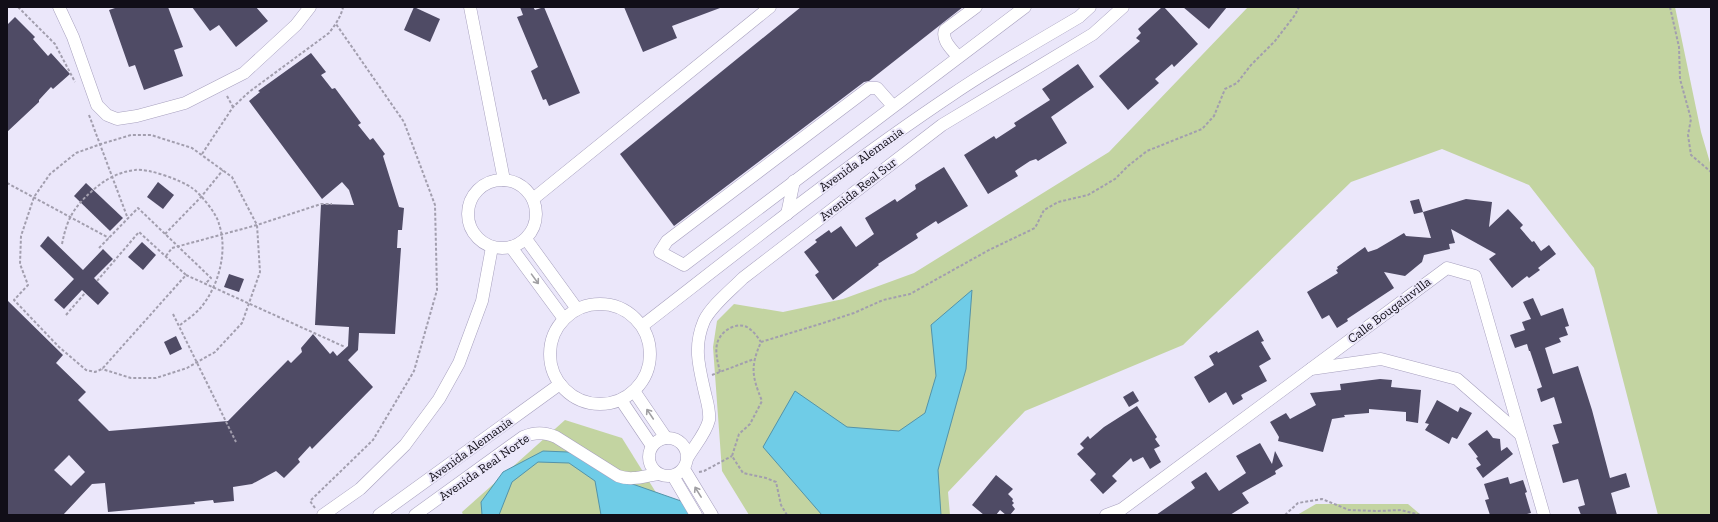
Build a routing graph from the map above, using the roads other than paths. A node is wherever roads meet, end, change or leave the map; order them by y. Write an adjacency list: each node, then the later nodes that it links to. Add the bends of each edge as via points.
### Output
1 (59, 7): 2 (street, via 73,37 97,105 107,115 117,119 185,103 244,72 296,25)
2 (310, 7)
3 (470, 7): 11 (street)
4 (770, 7): 13 (street)
5 (976, 7): 9 (street, via 945,30 944,39)
6 (1025, 7): 9 (street)
7 (1090, 7): 14 (street, Avenida Alemania, via 1079,17 937,104)
8 (1123, 7): 26 (street, Avenida Real Sur, via 1093,34 942,125 743,278 721,300 705,319 699,336 697,354 709,410 707,424)
9 (958, 57): 10 (street)
10 (893, 106): 12 (street); 12 (street, via 877,88 869,88 667,241 660,252 684,265)
11 (504, 180): 13 (street, via 516,183); 16 (street, via 494,181 477,191 469,208 471,228 483,243)
12 (794, 181): 14 (street)
13 (533, 199): 15 (street, via 536,220)
14 (787, 214): 20 (street, Avenida Alemania)
15 (526, 240): 17 (street); 18 (street)
16 (492, 247): 17 (street); 36 (street, via 482,301 459,363 439,398 405,444 360,489)
17 (512, 247): 19 (street, one-way to 19)
18 (577, 309): 19 (street); 20 (street, via 591,304 620,307)
19 (564, 319): 22 (street, via 556,330 550,358)
20 (642, 326): 23 (street, via 648,338 649,367)
21 (1310, 369): 25 (street, via 1381,359 1456,379); 25 (street, Calle Bougainvilla, via 1447,268 1475,276); 41 (street, Calle Bougainvilla, via 1122,509)
22 (560, 384): 24 (street, via 569,394 594,404 608,404); 37 (street, Avenida Alemania)
23 (634, 391): 24 (street); 27 (street, one-way to 23)
24 (620, 400): 29 (street)
25 (1521, 435): 42 (street, Calle Bougainvilla)
26 (701, 437): 28 (street); 30 (street, Avenida Real Sur)
27 (666, 438): 28 (street, via 674,438); 29 (street, via 658,440)
28 (681, 442): 30 (street)
29 (652, 446): 31 (street)
30 (688, 457): 32 (street)
31 (649, 461): 33 (street, via 652,469); 35 (street)
32 (684, 470): 34 (street); 40 (street, one-way to 32)
33 (658, 474): 34 (street, via 665,477); 35 (street, Avenida Real Norte)
34 (673, 476): 39 (street)
35 (640, 477): 38 (street, Avenida Real Norte, via 618,476 556,437 540,432 523,437)
36 (320, 513)
37 (380, 515)
38 (416, 515)
39 (696, 515)
40 (712, 515)
41 (1106, 515)
42 (1544, 515)

